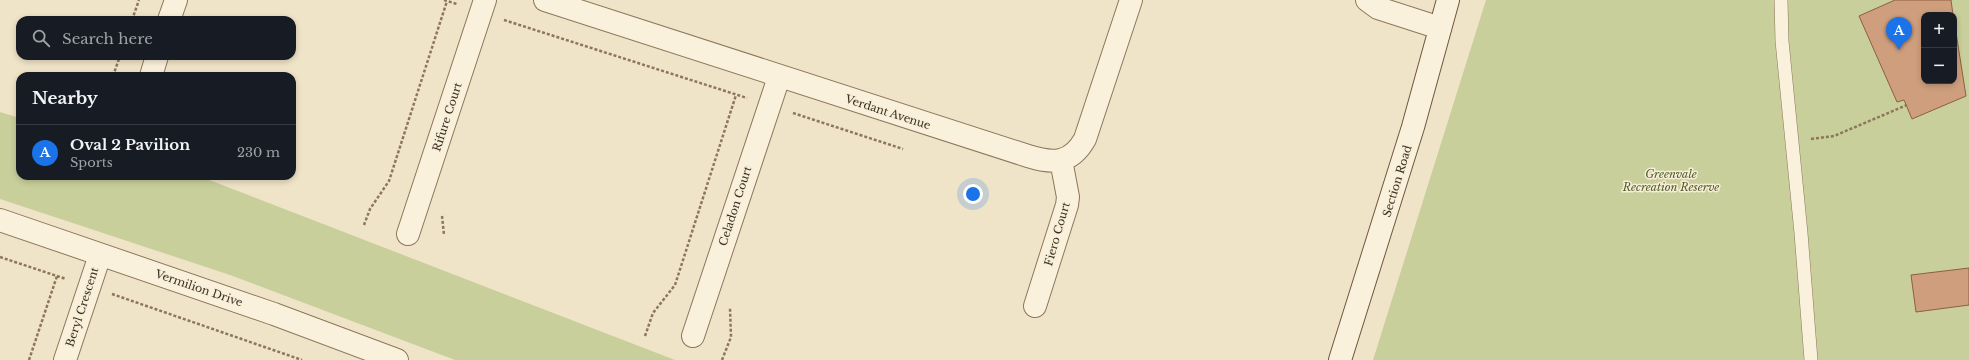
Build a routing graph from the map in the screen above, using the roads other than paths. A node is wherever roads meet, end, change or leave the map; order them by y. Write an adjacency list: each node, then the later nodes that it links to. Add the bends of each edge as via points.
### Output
1 (176, 0): 8 (street)
2 (545, 0): 12 (street, Verdant Avenue)
3 (1131, 0): 13 (street, via 1085,139 1077,150)
4 (1367, 0): 9 (street, via 1378,8)
5 (1448, 0): 9 (street, Section Road)
6 (1781, 0): 22 (lane, via 1782,41)
7 (483, 6): 15 (street, Rifure Court)
8 (170, 16)
9 (1440, 28): 21 (street, Section Road)
10 (156, 60): 11 (street)
11 (152, 72)
12 (778, 77): 13 (street, Verdant Avenue, via 1040,160); 18 (street, Celadon Court)
13 (1061, 160): 17 (street, Fiero Court, via 1068,197 1067,205)
14 (0, 220): 16 (street, Vermilion Drive)
15 (408, 234)
16 (100, 255): 19 (street, Vermilion Drive, via 274,314); 20 (street, Beryl Crescent)
17 (1035, 306)
18 (693, 336)
19 (384, 358)
20 (65, 360)
21 (1340, 360)
22 (1811, 360)

